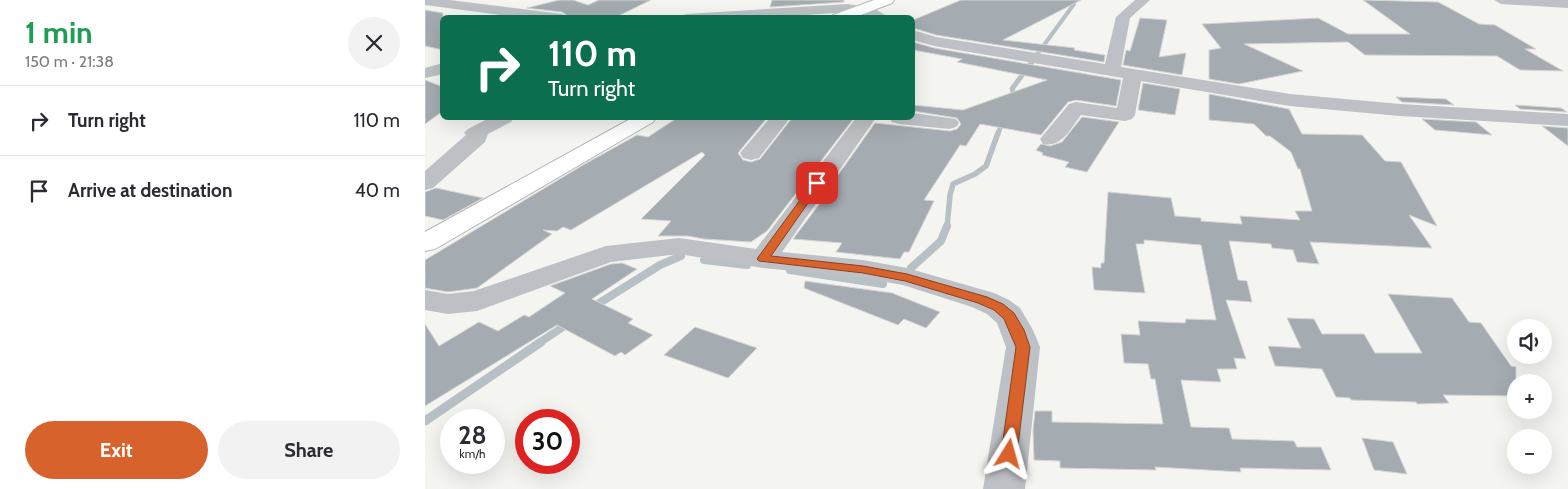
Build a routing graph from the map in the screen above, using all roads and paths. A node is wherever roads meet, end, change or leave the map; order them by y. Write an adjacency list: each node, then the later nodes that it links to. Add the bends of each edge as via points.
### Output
1 (715, 0): 9 (street)
2 (887, 0): 7 (main road)
3 (1143, 0): 15 (street, via 1123,17)
4 (1501, 0): 6 (street)
5 (425, 2): 8 (street)
6 (1568, 4)
7 (860, 9): 10 (street); 11 (main road); 12 (street)
8 (536, 15)
9 (703, 15)
10 (733, 15)
11 (845, 15)
12 (875, 15)
13 (915, 35): 15 (street)
14 (440, 69): 16 (street)
15 (1112, 70): 17 (street)
16 (425, 73)
17 (1133, 74): 23 (street, via 1314,103); 25 (street, via 1125,115 1076,108)
18 (500, 120): 27 (street, via 475,133 477,137)
19 (642, 120): 28 (main road)
20 (778, 120): 26 (street)
21 (865, 120): 29 (street)
22 (915, 120): 24 (street)
23 (1568, 120)
24 (949, 123)
25 (1051, 139)
26 (751, 153)
27 (425, 183)
28 (425, 243)
29 (763, 259): 30 (street, via 679,246 621,251 477,301 448,304); 31 (street, via 863,269 907,278 983,300 1009,316 1023,347)
30 (425, 300)
31 (1004, 489)

